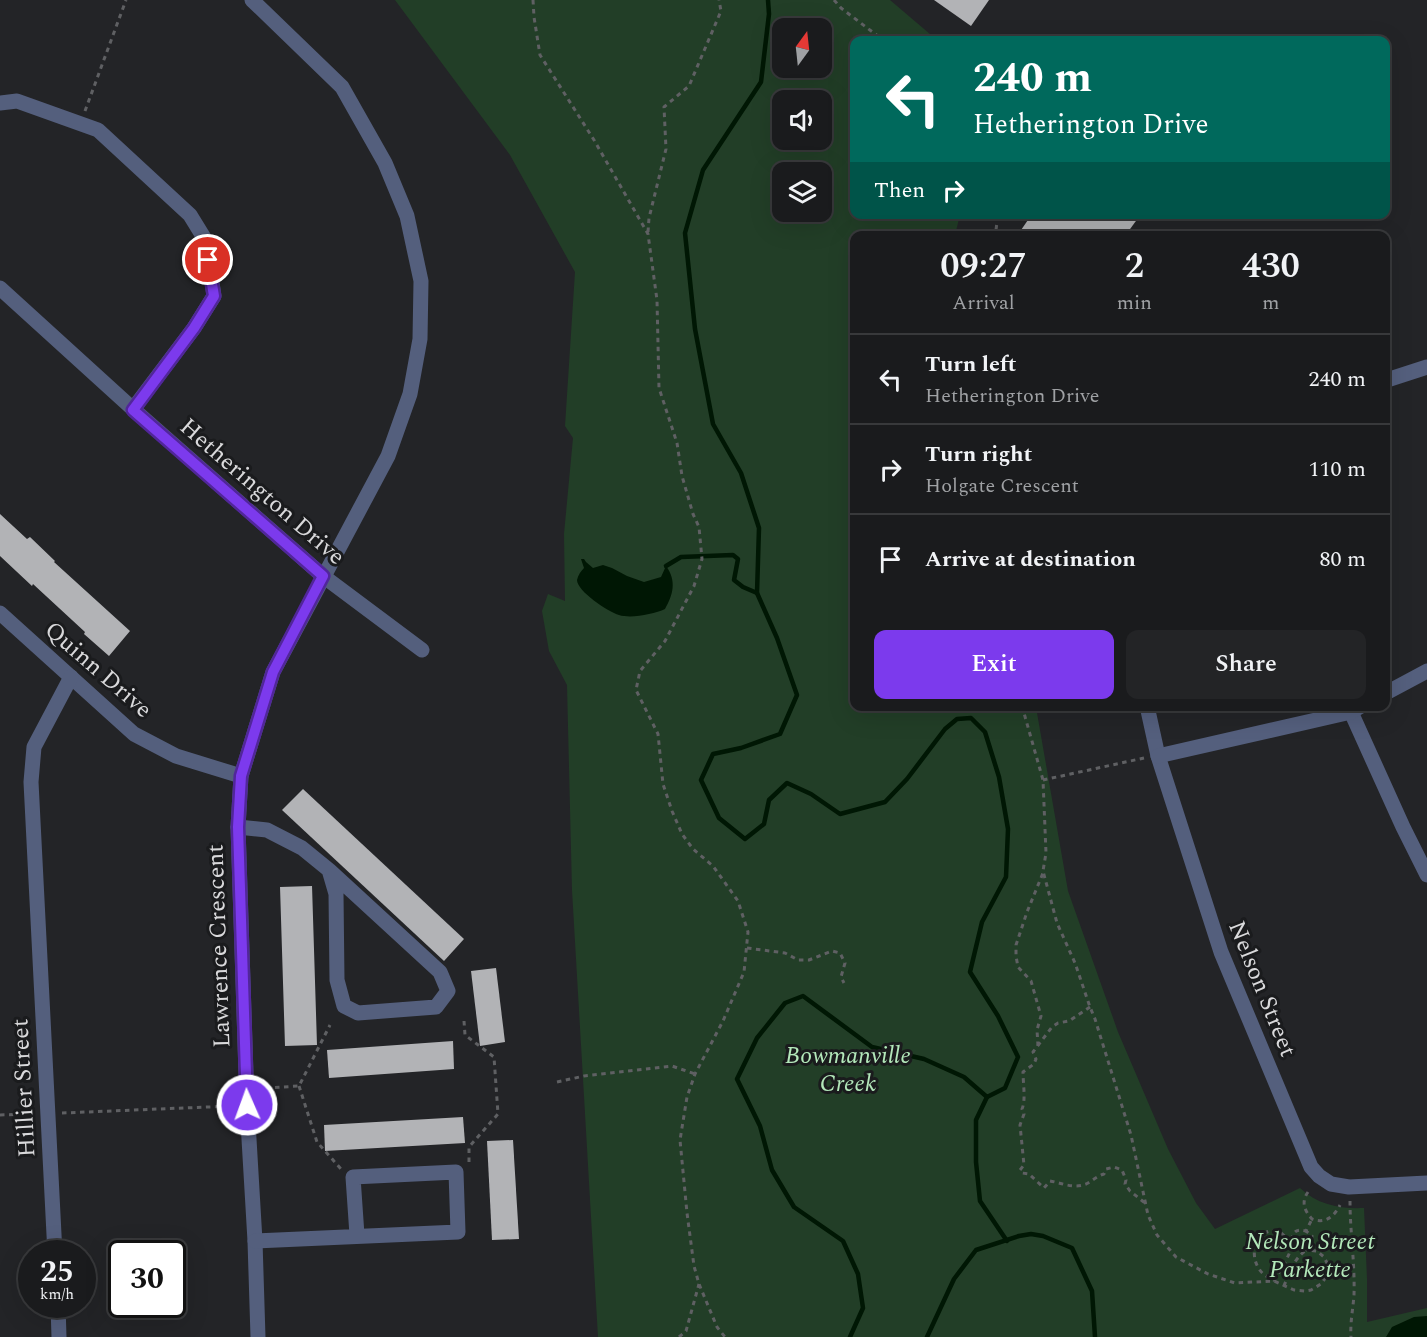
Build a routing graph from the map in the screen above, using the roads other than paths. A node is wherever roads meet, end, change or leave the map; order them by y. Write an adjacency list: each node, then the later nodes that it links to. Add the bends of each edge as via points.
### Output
1 (252, 0): 7 (street, Lawrence Crescent, via 342,87 385,163 407,216 421,281 420,339 410,394 388,456)
2 (0, 103): 6 (street, via 17,101 98,130 190,215 206,241 214,296)
3 (0, 288): 6 (street, Hetherington Drive)
4 (1427, 368): 5 (street)
5 (1390, 379)
6 (133, 410): 7 (street, Hetherington Drive)
7 (323, 576): 9 (street, Hetherington Drive); 17 (street, Lawrence Crescent, via 273,672)
8 (0, 613): 11 (street, Quinn Drive)
9 (422, 650)
10 (1427, 671): 12 (street)
11 (71, 677): 17 (street, Quinn Drive, via 134,734 176,756); 23 (street, Hillier Street, via 34,747 31,782)
12 (1390, 691)
13 (1148, 711): 16 (street, Nelson Street)
14 (1348, 711): 16 (street)
15 (1357, 711): 20 (street)
16 (1158, 756): 21 (street, Nelson Street, via 1221,951 1311,1167 1332,1184 1349,1187)
17 (241, 776): 18 (street, Lawrence Crescent)
18 (238, 827): 19 (street, via 267,830 302,848); 24 (street, Lawrence Crescent)
19 (329, 870): 19 (street, via 336,894 337,980 344,1006 358,1013 436,1007 448,992 440,972)
20 (1427, 875)
21 (1427, 1183)
22 (357, 1235): 22 (street, via 458,1232 456,1172 353,1177); 24 (street)
23 (54, 1240)
24 (255, 1241): 27 (street, Lawrence Crescent)
25 (58, 1318): 26 (street)
26 (59, 1337)
27 (258, 1337)

